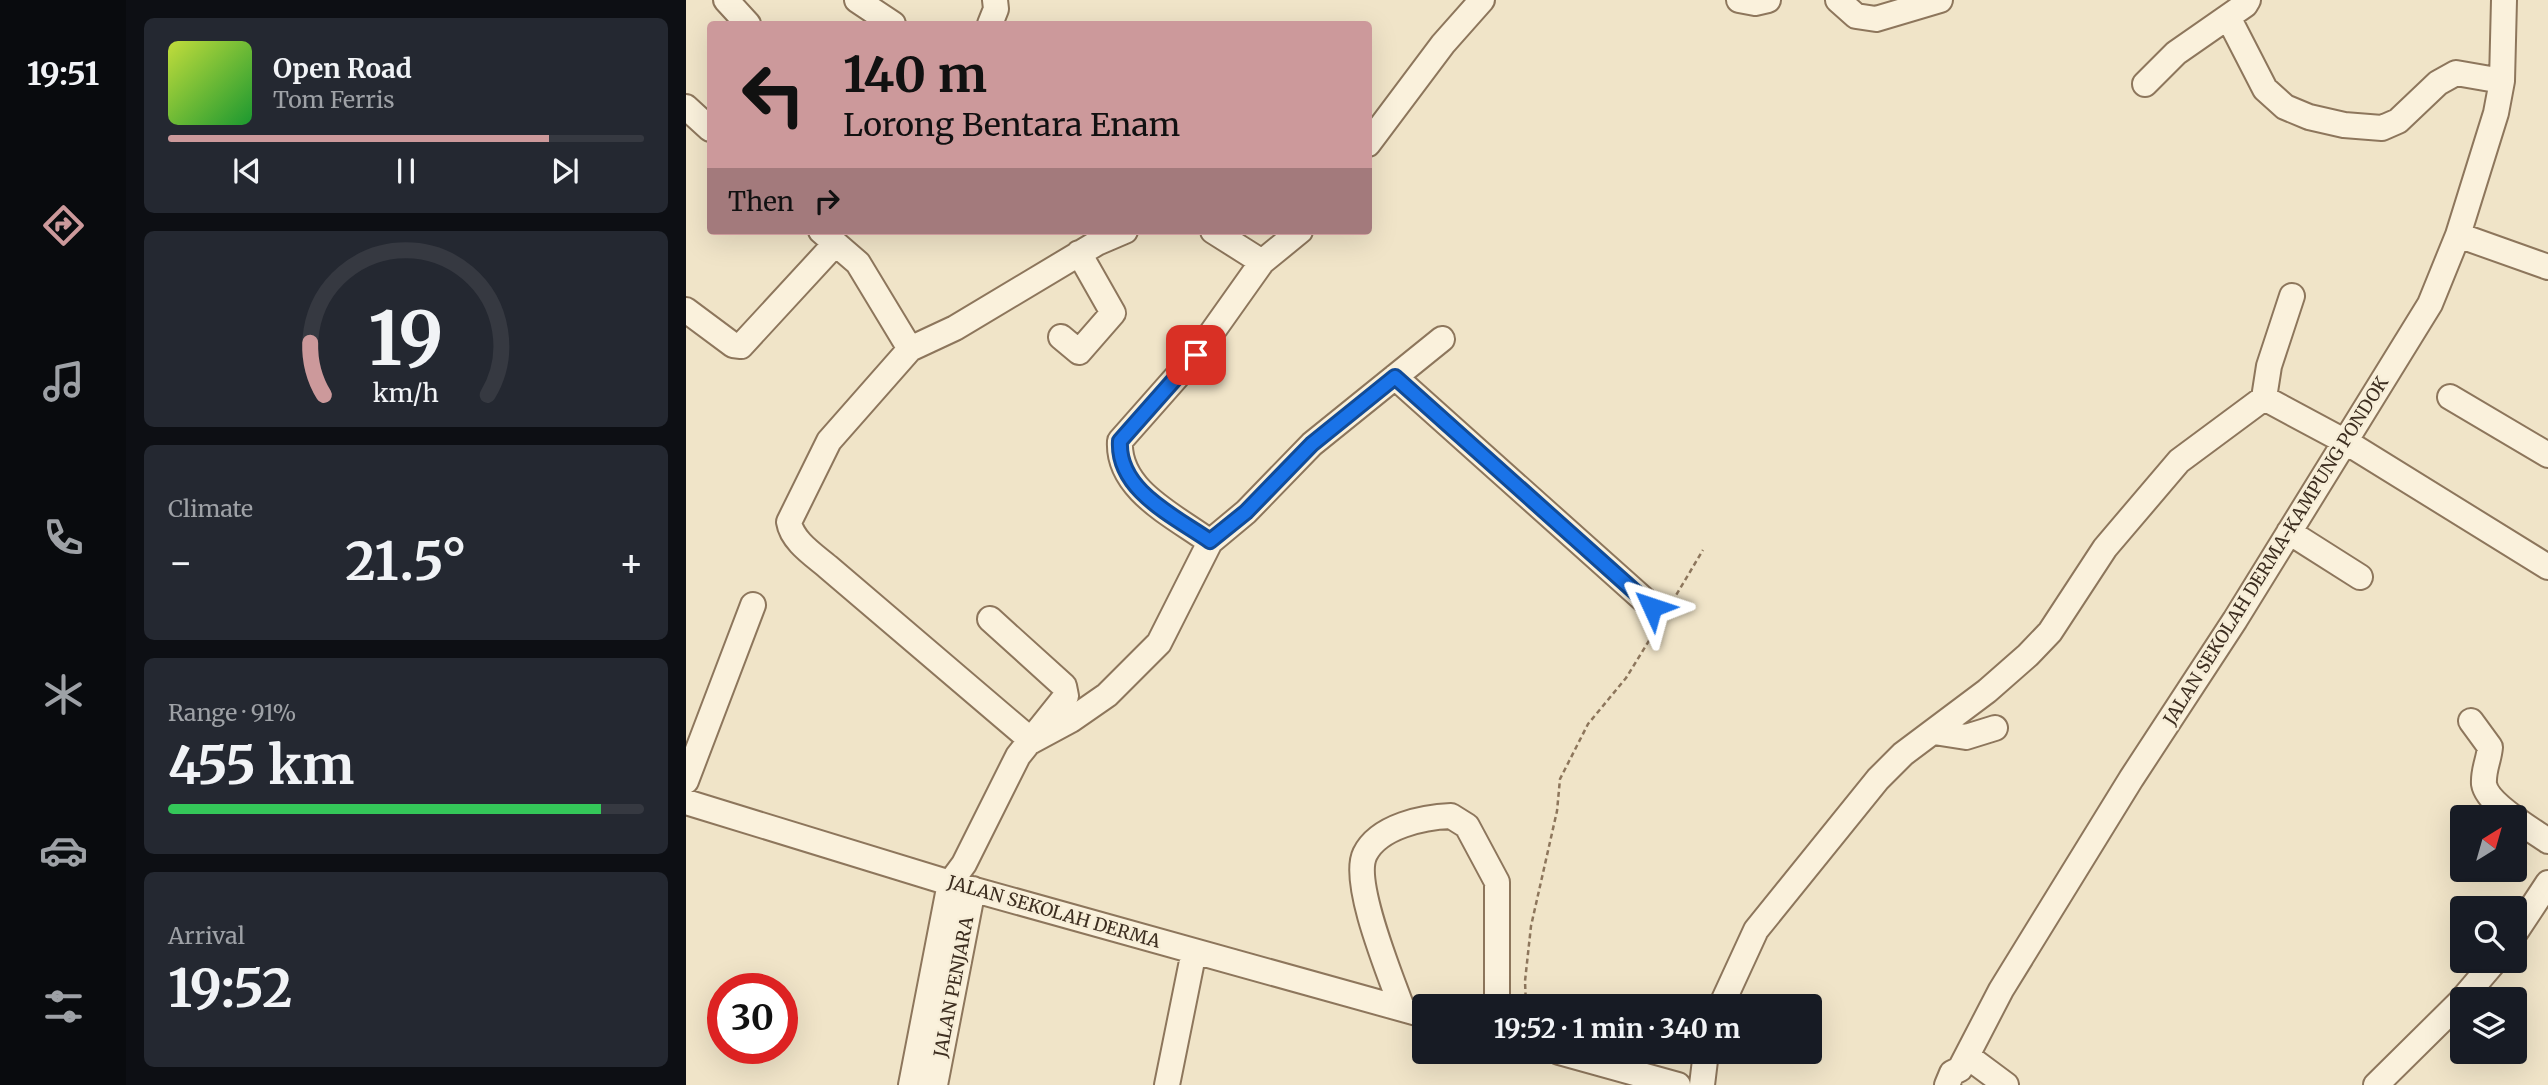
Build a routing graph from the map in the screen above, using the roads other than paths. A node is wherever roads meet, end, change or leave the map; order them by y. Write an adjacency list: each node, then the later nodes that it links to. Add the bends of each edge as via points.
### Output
1 (726, 0): 12 (street)
2 (857, 0): 13 (street)
3 (995, 0): 14 (street)
4 (1482, 0): 19 (street)
5 (1740, 0): 6 (street)
6 (1768, 0)
7 (1838, 0): 8 (street, via 1856,16 1876,19)
8 (1940, 0)
9 (2248, 0): 11 (street)
10 (2504, 0): 15 (street, JALAN SEKOLAH DERMA-KAMPUNG PONDOK)
11 (2228, 17): 15 (street, via 2265,89 2285,107 2308,117 2382,128 2398,121 2438,83 2456,73); 16 (street, via 2176,53)
12 (745, 21)
13 (888, 21)
14 (991, 21)
15 (2502, 81): 20 (street, JALAN SEKOLAH DERMA-KAMPUNG PONDOK)
16 (2145, 84)
17 (686, 107): 18 (street)
18 (707, 126)
19 (1372, 139)
20 (2458, 234): 27 (street); 36 (street, JALAN SEKOLAH DERMA-KAMPUNG PONDOK, via 2430,304)
21 (1117, 235): 25 (street)
22 (1219, 235): 26 (street)
23 (1295, 235): 26 (street)
24 (828, 237): 29 (street, via 741,346 733,345); 32 (street, via 858,262)
25 (1079, 253): 30 (street, via 1113,313 1079,352); 32 (street, via 956,328)
26 (1262, 262): 39 (street, via 1196,355 1120,441 1119,456 1131,482)
27 (2548, 267)
28 (2292, 296): 35 (street, via 2269,366)
29 (686, 310)
30 (1060, 337)
31 (1442, 339): 33 (street)
32 (910, 349): 48 (street, via 829,441 792,514 790,531)
33 (1395, 377): 39 (street, via 1312,444 1246,512); 43 (street)
34 (2450, 397): 37 (street)
35 (2264, 398): 36 (street); 47 (street, via 2179,461 2105,548 2050,632 1987,691)
36 (2346, 442): 38 (street, JALAN SEKOLAH DERMA-KAMPUNG PONDOK); 40 (street)
37 (2548, 455)
38 (2290, 532): 41 (street); 63 (street, JALAN SEKOLAH DERMA-KAMPUNG PONDOK, via 2001,990)
39 (1210, 541): 48 (street, via 1159,643 1107,695)
40 (2548, 567)
41 (2360, 578)
42 (753, 605): 49 (street)
43 (1660, 612)
44 (990, 619): 48 (street, JALAN PENJARA, via 1064,686 1063,700)
45 (2471, 721): 51 (street, via 2490,747 2484,768 2484,787 2490,798)
46 (1995, 728): 47 (street, via 1966,737)
47 (1934, 732): 58 (street, via 1878,779 1755,930)
48 (1032, 741): 52 (street, JALAN PENJARA, via 1018,756)
49 (686, 781)
50 (686, 802): 52 (street, JALAN SEKOLAH DERMA)
51 (2548, 841)
52 (962, 879): 55 (street, JALAN SEKOLAH DERMA); 64 (street, JALAN PENJARA)
53 (2548, 883): 54 (street)
54 (2527, 915)
55 (1194, 951): 60 (street, JALAN SEKOLAH DERMA); 65 (street)
56 (2485, 973): 69 (street)
57 (1497, 994): 59 (street, via 1497,882 1467,826 1451,816 1403,824 1366,853 1361,873 1373,923)
58 (1726, 994)
59 (1412, 1010)
60 (1412, 1012)
61 (1602, 1064): 66 (street)
62 (1705, 1064): 67 (street)
63 (1959, 1074): 68 (street)
64 (920, 1084)
65 (1167, 1085)
66 (1678, 1085)
67 (1702, 1085)
68 (2006, 1085)
69 (2376, 1085)

